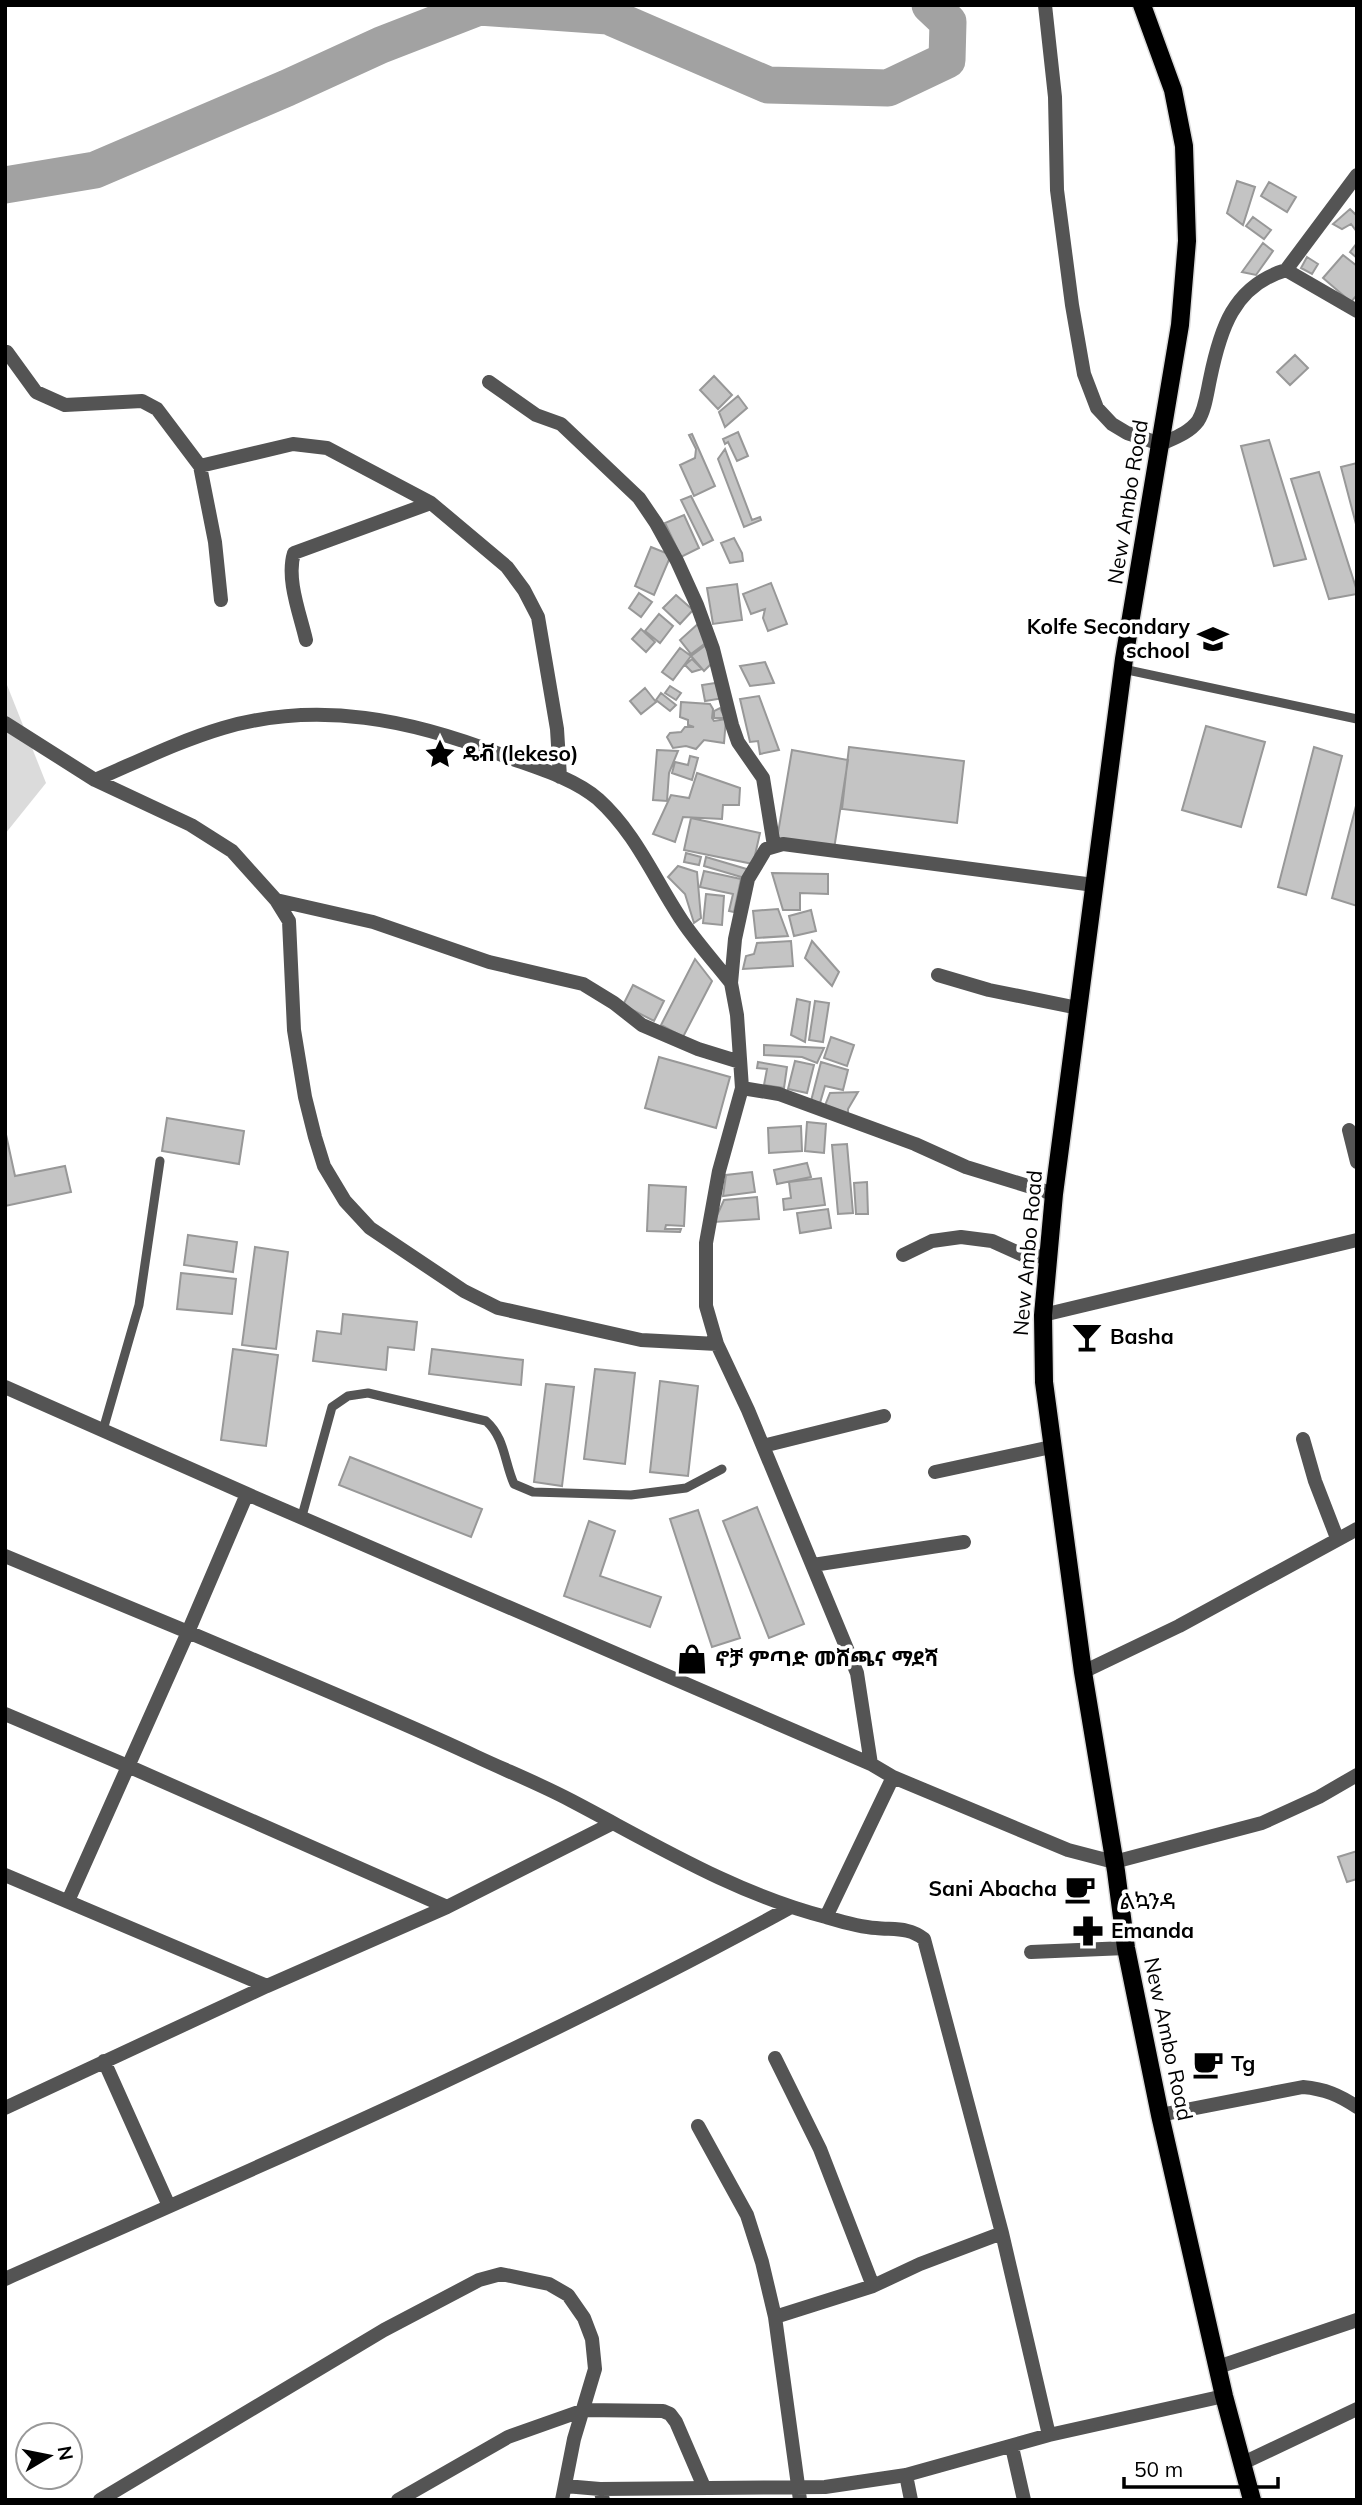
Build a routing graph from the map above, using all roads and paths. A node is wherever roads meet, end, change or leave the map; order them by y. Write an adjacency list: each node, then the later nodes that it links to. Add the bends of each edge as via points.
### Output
1 (1045, 5): 8 (street, via 1055,97 1057,190 1084,374 1097,408 1112,424)
2 (1142, 5): 8 (main road, New Ambo Road, via 1172,90 1184,146 1187,191 1188,241 1180,325)
3 (1357, 175): 4 (street)
4 (1286, 270): 5 (street); 8 (street, via 1247,290 1228,319 1199,419 1189,430)
5 (1357, 311)
6 (7, 352): 9 (street, via 36,392 65,405 142,401 157,409)
7 (489, 382): 18 (street, via 536,415 561,424 639,498 656,523 697,606 738,742 762,778)
8 (1161, 444): 13 (main road, New Ambo Road)
9 (200, 466): 10 (street, via 293,444 310,445 327,448); 11 (street)
10 (431, 503): 12 (street, via 294,553 294,590); 16 (street, via 507,568 538,617 557,729)
11 (221, 600)
12 (306, 640)
13 (1123, 669): 14 (lane); 19 (main road, New Ambo Road)
14 (1357, 719)
15 (5, 723): 17 (street)
16 (560, 777): 17 (street, via 458,737 345,714 261,720 223,728); 22 (street, via 597,798 633,837 685,925)
17 (95, 780): 20 (street, via 191,825 232,851)
18 (774, 846): 19 (street); 22 (street, via 766,849 748,879)
19 (1094, 885): 23 (main road, New Ambo Road)
20 (276, 900): 24 (street, via 373,922 489,962 583,984 642,1025); 34 (street, via 289,920 294,1030 315,1137 324,1166 345,1201 370,1228 464,1291 498,1308 641,1340)
21 (938, 975): 23 (street)
22 (732, 983): 24 (street)
23 (1078, 1008): 29 (main road, New Ambo Road)
24 (740, 1062): 25 (street)
25 (742, 1088): 29 (street, via 779,1094 967,1167); 34 (street, via 719,1171 706,1243 706,1306)
26 (1349, 1130): 28 (street)
27 (160, 1161): 37 (lane, via 139,1305)
28 (1357, 1162)
29 (1054, 1194): 32 (main road, New Ambo Road)
30 (1357, 1240): 33 (street)
31 (902, 1255): 32 (street, via 932,1241 961,1237)
32 (1047, 1257): 33 (main road, New Ambo Road)
33 (1043, 1315): 40 (main road, New Ambo Road)
34 (717, 1344): 39 (street)
35 (5, 1387): 37 (street)
36 (884, 1416): 39 (street)
37 (103, 1430): 43 (street)
38 (1303, 1438): 46 (street)
39 (763, 1446): 49 (street)
40 (1051, 1447): 42 (street); 51 (main road, New Ambo Road)
41 (722, 1469): 44 (lane, via 686,1488 631,1495 533,1492 514,1484 502,1440 486,1421 368,1393 348,1396 332,1407)
42 (934, 1472)
43 (247, 1494): 44 (street); 50 (street)
44 (302, 1516): 53 (street)
45 (1357, 1529): 46 (street)
46 (1337, 1538): 51 (street, via 1179,1626)
47 (964, 1542): 49 (street)
48 (5, 1556): 50 (street)
49 (813, 1565): 53 (street, via 857,1673)
50 (188, 1632): 54 (street); 57 (street, via 400,1721 571,1800)
51 (1083, 1672): 58 (main road, New Ambo Road)
52 (5, 1714): 54 (street)
53 (871, 1764): 56 (street)
54 (130, 1767): 60 (street); 61 (street)
55 (1357, 1775): 58 (street, via 1262,1823)
56 (893, 1777): 58 (street, via 1068,1850); 63 (street)
57 (611, 1824): 61 (street); 62 (street)
58 (1114, 1862): 64 (main road, New Ambo Road)
59 (5, 1875): 60 (street)
60 (68, 1902): 66 (street)
61 (447, 1907): 66 (street)
62 (789, 1908): 63 (street); 73 (street, via 484,2063)
63 (826, 1917): 74 (street, via 914,1931 925,1938)
64 (1126, 1948): 65 (street); 71 (main road, New Ambo Road)
65 (1031, 1952)
66 (267, 1986): 68 (street)
67 (775, 2058): 76 (street, via 820,2149)
68 (104, 2061): 70 (street); 73 (street)
69 (1357, 2107): 71 (street, via 1321,2088 1303,2087)
70 (5, 2108)
71 (1160, 2115): 79 (main road, New Ambo Road)
72 (698, 2126): 77 (street, via 747,2215)
73 (169, 2206): 75 (street)
74 (1002, 2233): 76 (street); 83 (street)
75 (5, 2279)
76 (873, 2286): 77 (street)
77 (775, 2317): 89 (street)
78 (1357, 2320): 79 (street)
79 (1218, 2367): 80 (main road, New Ambo Road)
80 (1224, 2396): 83 (street); 85 (main road, New Ambo Road)
81 (1357, 2409): 85 (street)
82 (584, 2410): 87 (street, via 670,2414); 88 (street); 91 (street, via 594,2369 592,2339 584,2318 568,2295 549,2284 501,2274 479,2280 384,2330); 92 (street, via 508,2437)
83 (1049, 2435): 84 (street)
84 (1012, 2447): 86 (street); 94 (street)
85 (1242, 2463): 95 (main road, New Ambo Road)
86 (906, 2475): 89 (street); 93 (street)
87 (704, 2487): 89 (street); 90 (street)
88 (564, 2493): 90 (street)
89 (799, 2493)
90 (602, 2494)
91 (100, 2500)
92 (398, 2500)
93 (911, 2500)
94 (1024, 2500)
95 (1252, 2500)

